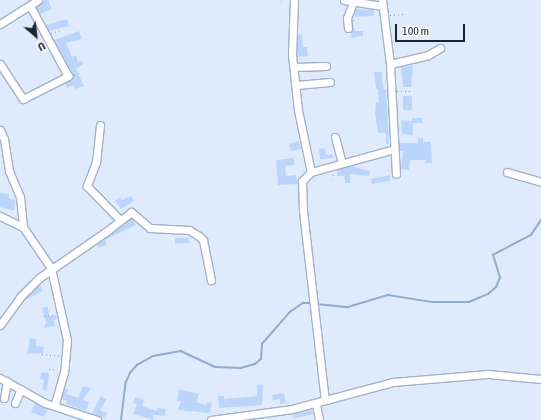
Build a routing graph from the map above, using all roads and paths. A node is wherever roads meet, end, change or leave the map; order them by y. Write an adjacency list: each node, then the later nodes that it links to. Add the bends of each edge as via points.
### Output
1 (38, 0): 6 (street)
2 (294, 0): 17 (street)
3 (344, 0): 4 (street)
4 (353, 2): 5 (street); 10 (street, via 347,18)
5 (382, 3): 8 (street)
6 (30, 6): 9 (street); 12 (street)
7 (404, 14): 8 (path)
8 (383, 16): 15 (street)
9 (0, 24)
10 (348, 28)
11 (62, 30): 12 (path)
12 (46, 35): 18 (street, via 68,76 23,98)
13 (440, 48): 15 (street, via 428,55)
14 (0, 64): 18 (street)
15 (390, 64): 21 (street)
16 (326, 66): 17 (street)
17 (294, 67): 20 (street)
18 (3, 75)
19 (330, 82): 20 (street)
20 (296, 85): 28 (street, via 298,110)
21 (392, 91): 22 (path); 26 (street)
22 (412, 91)
23 (100, 124): 33 (street, via 96,162 87,186)
24 (0, 130): 34 (street, via 9,171 20,197)
25 (335, 137): 27 (street)
26 (394, 149): 27 (street); 30 (street)
27 (342, 163): 28 (street)
28 (311, 172): 49 (street, via 302,181 313,309)
29 (507, 172): 31 (street)
30 (396, 174)
31 (539, 182)
32 (0, 216): 34 (street)
33 (120, 220): 35 (street, via 108,231); 36 (street, via 131,212 150,228 189,230 199,236 203,240)
34 (23, 227): 35 (street)
35 (51, 268): 37 (street); 39 (street, via 20,297)
36 (211, 280)
37 (61, 313): 38 (path); 41 (street, via 67,340)
38 (44, 316)
39 (0, 325)
40 (42, 354): 41 (path)
41 (66, 357): 43 (street)
42 (49, 368): 43 (path)
43 (64, 372): 52 (street)
44 (0, 378): 46 (street)
45 (541, 379): 49 (street, via 488,374 393,382)
46 (7, 382): 47 (street); 48 (street)
47 (21, 389): 50 (street); 52 (street)
48 (4, 398)
49 (325, 400): 51 (street)
50 (15, 403)
51 (316, 404): 54 (street); 55 (street)
52 (54, 406): 53 (street)
53 (97, 420)
54 (211, 420)
55 (319, 420)

